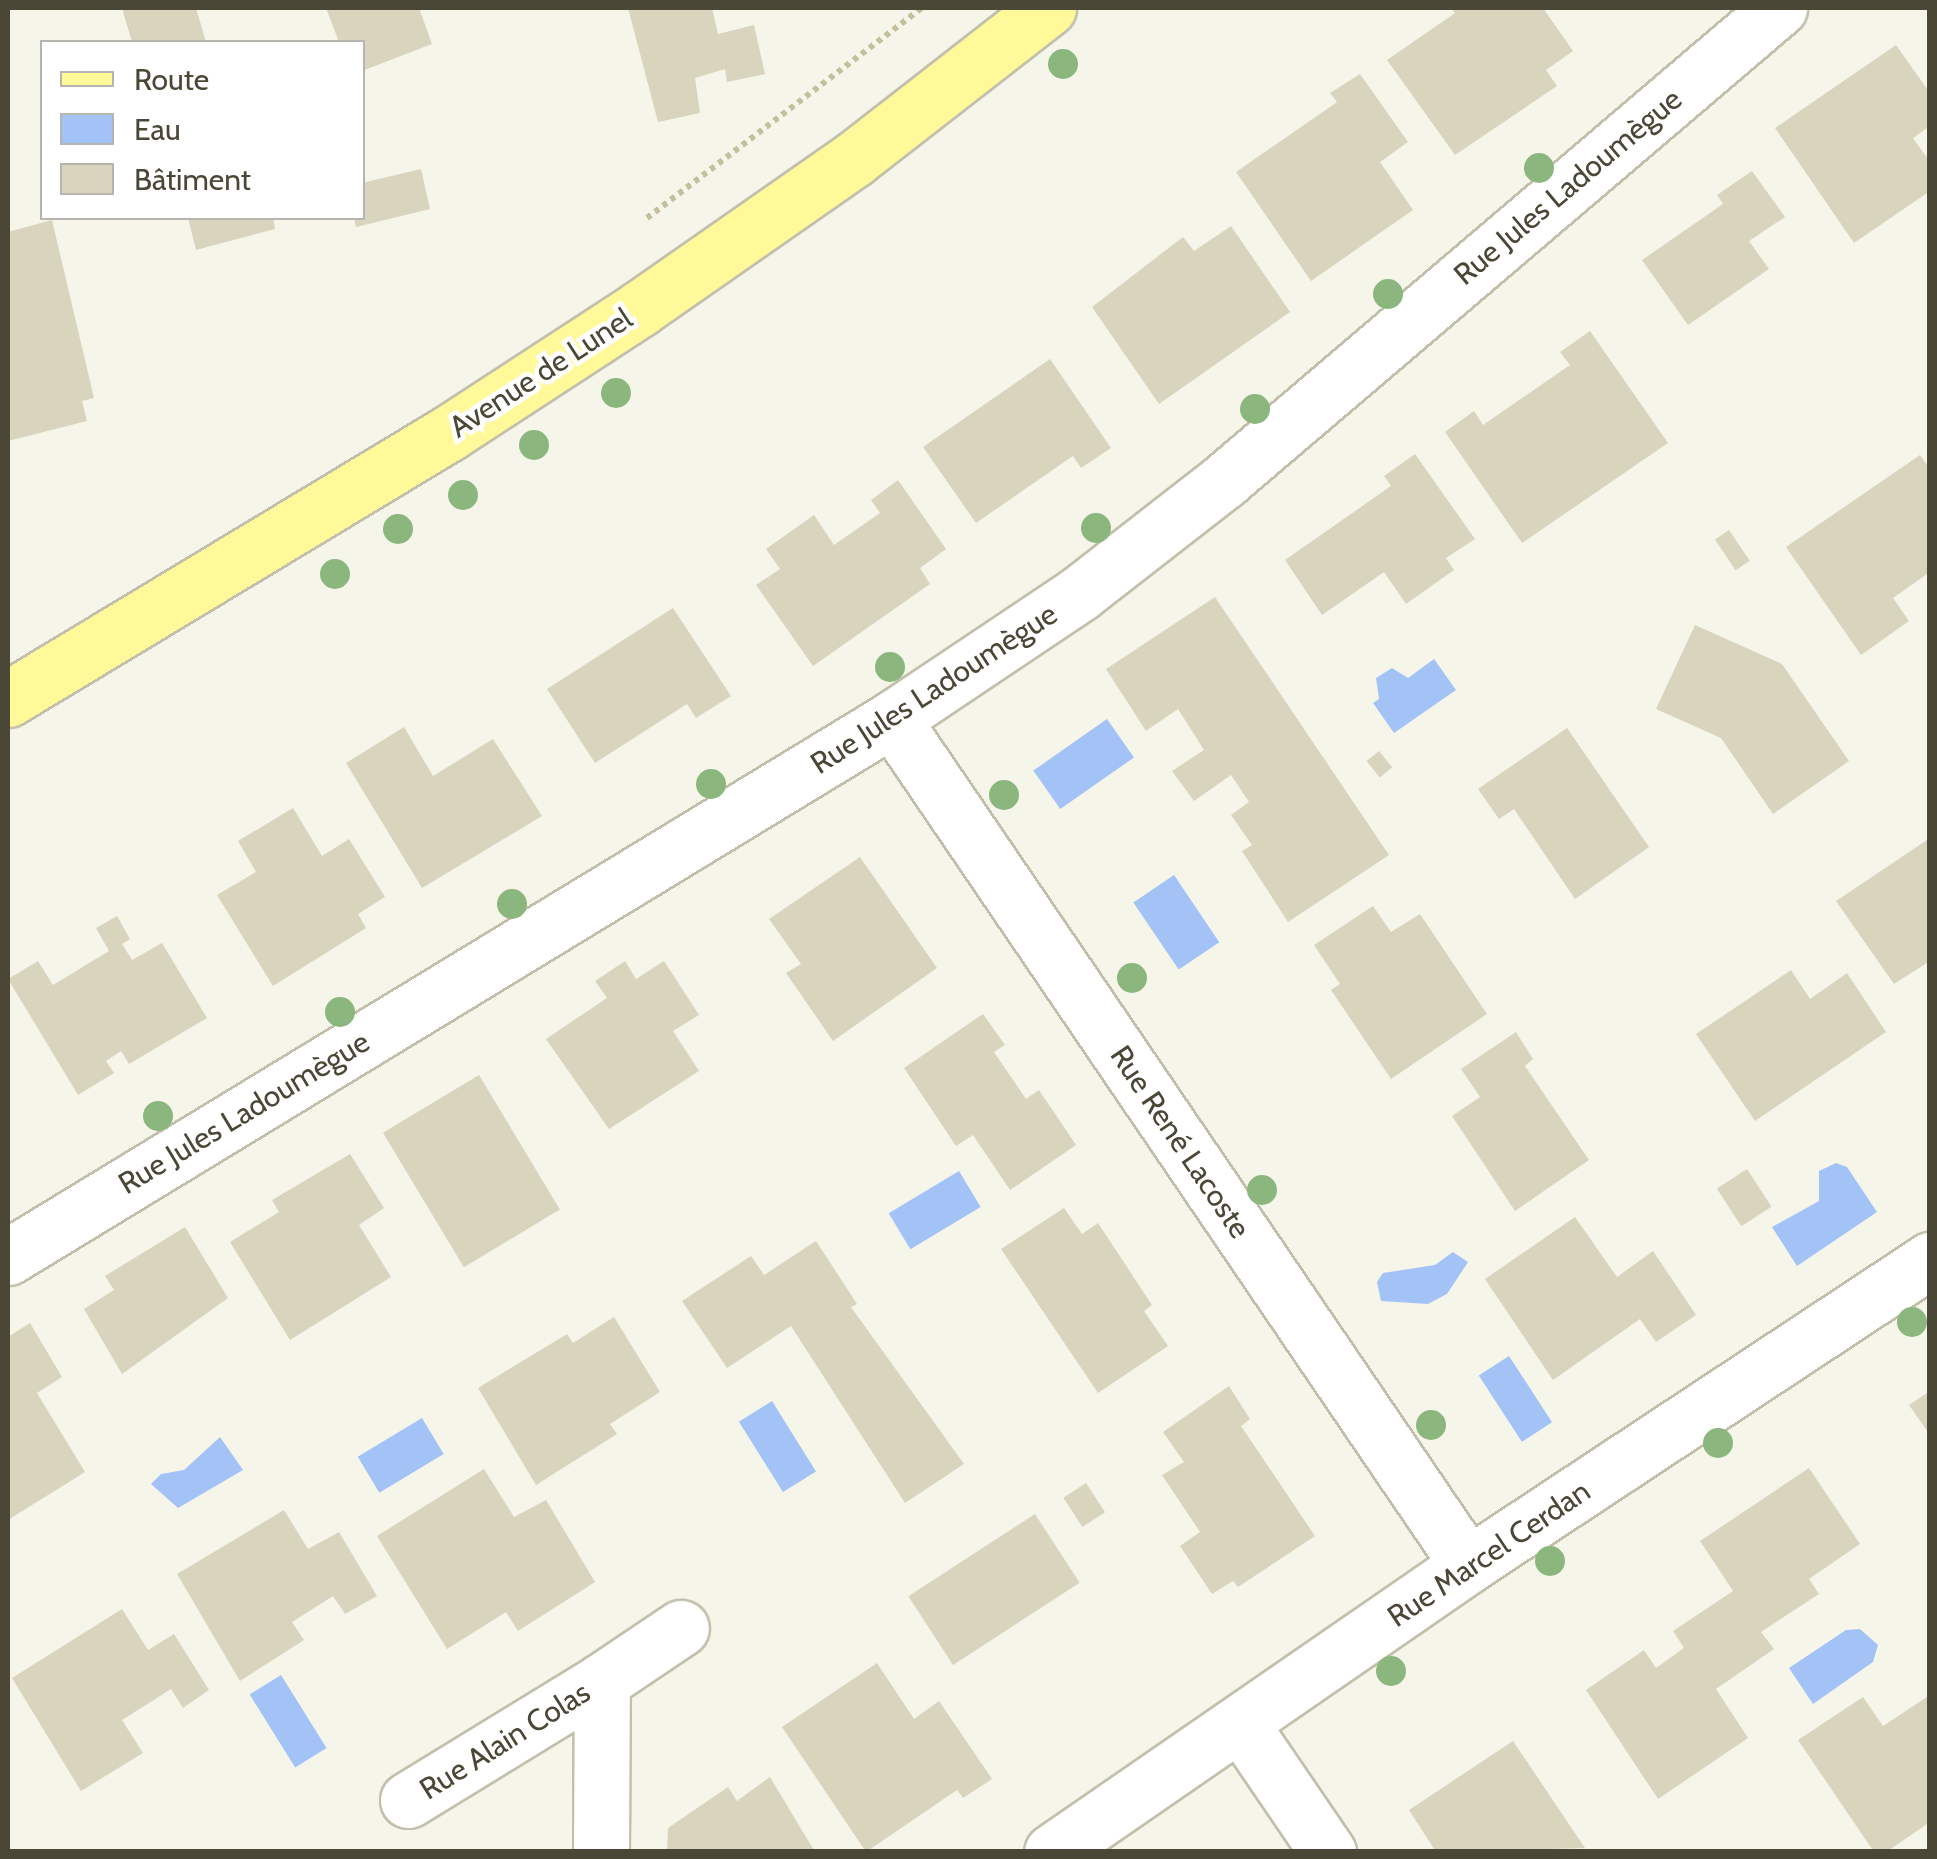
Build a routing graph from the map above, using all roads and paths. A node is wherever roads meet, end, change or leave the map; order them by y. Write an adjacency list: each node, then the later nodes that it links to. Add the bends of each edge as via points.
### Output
1 (922, 8): 4 (path)
2 (1048, 8): 5 (main road, Avenue de Lunel, via 854,159 623,319)
3 (1779, 8): 6 (street, Rue Jules Ladoumègue, via 1224,480 1080,593)
4 (642, 222)
5 (8, 699)
6 (892, 719): 7 (street, Rue Jules Ladoumègue); 9 (street, Rue René Lacoste)
7 (8, 1257)
8 (1930, 1260): 9 (street, Rue Marcel Cerdan)
9 (1468, 1565): 12 (street, Rue Marcel Cerdan)
10 (680, 1628): 11 (street, Rue Alain Colas)
11 (602, 1681): 13 (street, Rue Alain Colas); 14 (street, Rue Alain Colas)
12 (1242, 1726): 15 (street, Rue Marcel Cerdan); 16 (street)
13 (408, 1800)
14 (601, 1852)
15 (1052, 1852)
16 (1328, 1852)

